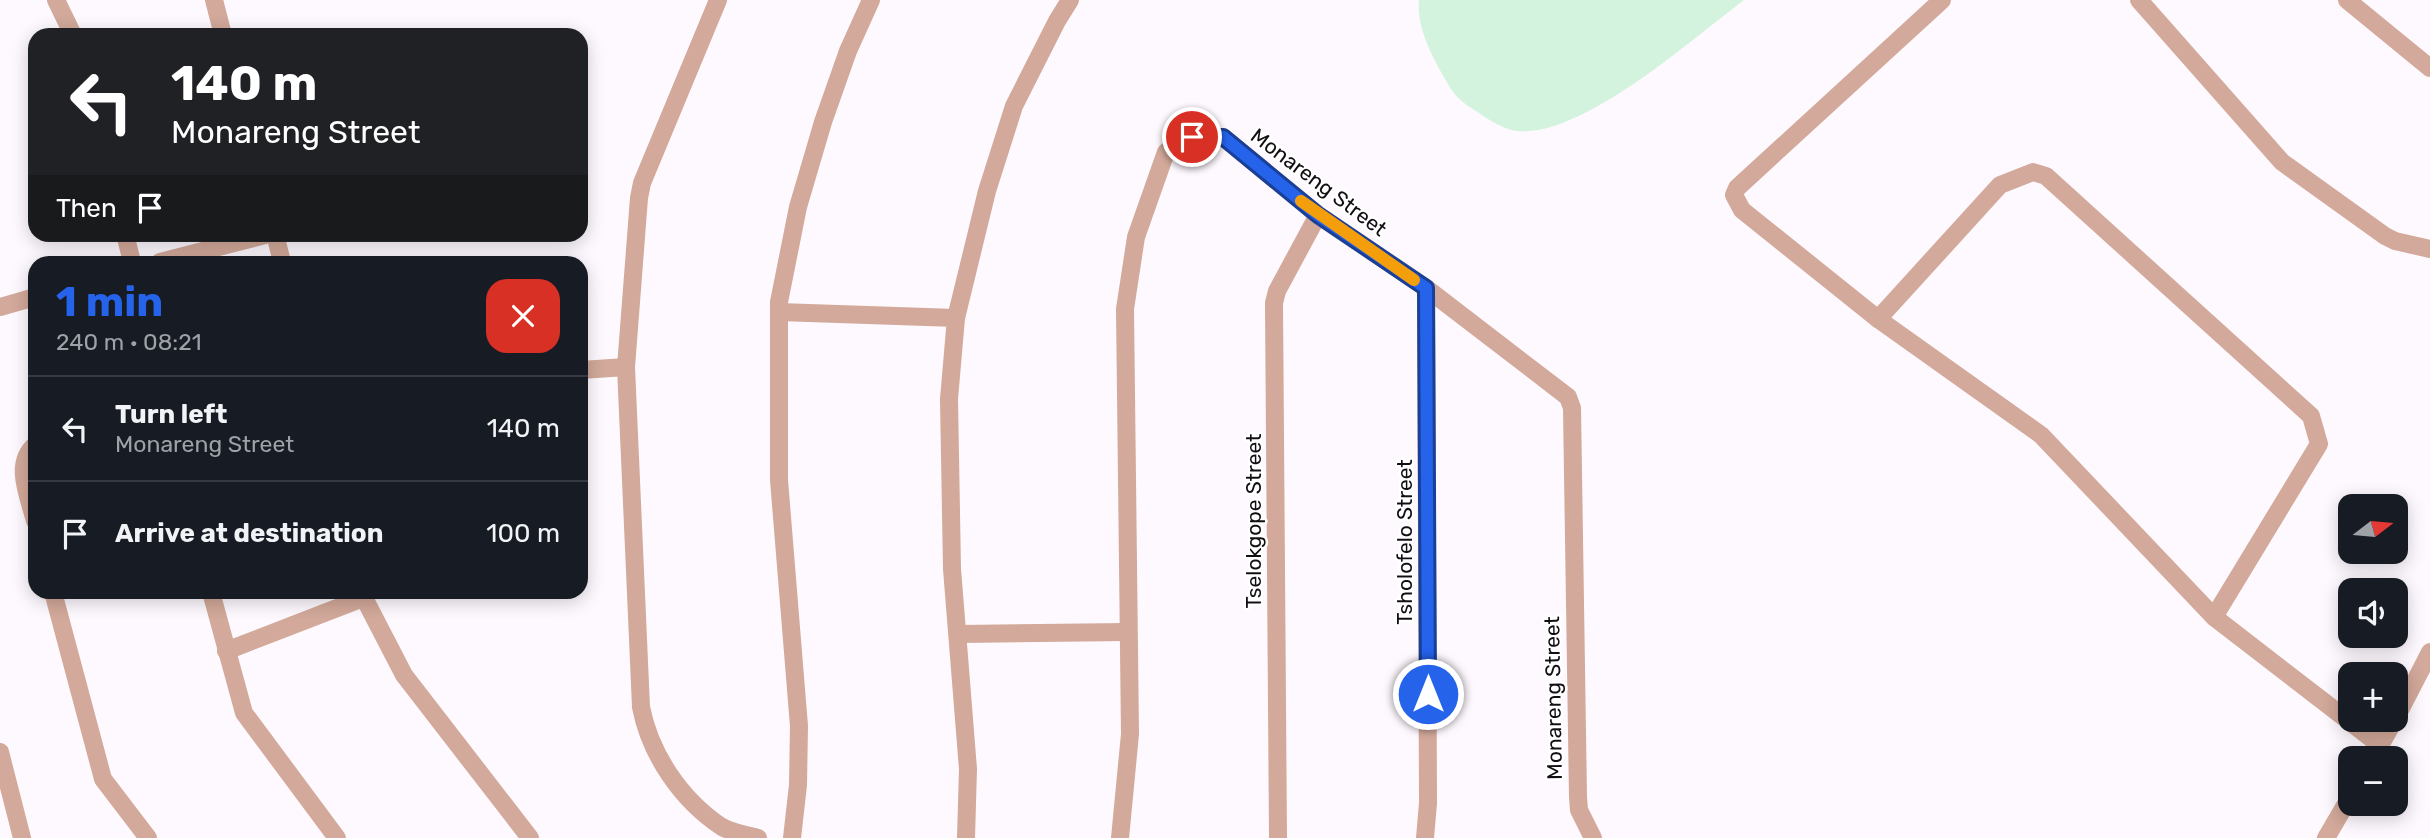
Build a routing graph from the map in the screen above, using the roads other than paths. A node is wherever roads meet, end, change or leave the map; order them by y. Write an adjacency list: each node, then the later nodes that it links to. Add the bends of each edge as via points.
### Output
1 (56, 0): 9 (street)
2 (214, 0): 10 (street)
3 (718, 0): 22 (street, via 642,183)
4 (871, 0): 19 (street, via 848,51 812,159 798,207)
5 (1070, 0): 20 (street, via 1014,106 987,191)
6 (1941, 0): 21 (street, via 1734,195 1742,210)
7 (2139, 0): 14 (street, via 2297,175 2390,239)
8 (2347, 0): 11 (street)
9 (70, 28)
10 (221, 28)
11 (2430, 68)
12 (1318, 215): 16 (street, Monareng Street); 31 (street, Monareng Street, via 1223,137 1192,137 1166,152 1136,237 1125,309); 48 (street, Tselokgope Street, via 1274,303)
13 (238, 242): 15 (street)
14 (2430, 249)
15 (183, 256)
16 (1426, 288): 49 (street, Tsholofelo Street); 50 (street, Monareng Street, via 1561,389 1572,408 1578,797 1584,824)
17 (28, 300): 18 (street)
18 (0, 307)
19 (779, 312): 20 (street); 45 (street, via 781,530 799,726)
20 (956, 318): 32 (street, via 949,399 952,569)
21 (1878, 319): 30 (street, via 2041,435); 30 (street, via 2000,185 2033,172 2046,176 2315,424 2319,444)
22 (626, 367): 23 (street); 44 (street, via 641,707 646,731 668,773 695,804 722,827)
23 (588, 370)
24 (28, 455): 25 (street, via 23,470)
25 (28, 491)
26 (55, 599): 41 (street, via 103,779)
27 (213, 599): 33 (street)
28 (352, 599): 33 (street)
29 (364, 599): 43 (street, via 404,675)
30 (2214, 617): 36 (street)
31 (1128, 632): 32 (street); 47 (street, Monareng Street, via 1130,734)
32 (959, 634): 46 (street, via 968,769)
33 (226, 651): 42 (street, via 247,718)
34 (2430, 652): 35 (street)
35 (2408, 693)
36 (2370, 746)
37 (0, 752): 38 (street)
38 (7, 816): 40 (street)
39 (2339, 816): 51 (street)
40 (22, 838)
41 (148, 838)
42 (337, 838)
43 (530, 838)
44 (758, 838)
45 (792, 838)
46 (965, 838)
47 (1120, 838)
48 (1278, 838)
49 (1425, 838)
50 (1593, 838)
51 (2326, 838)

